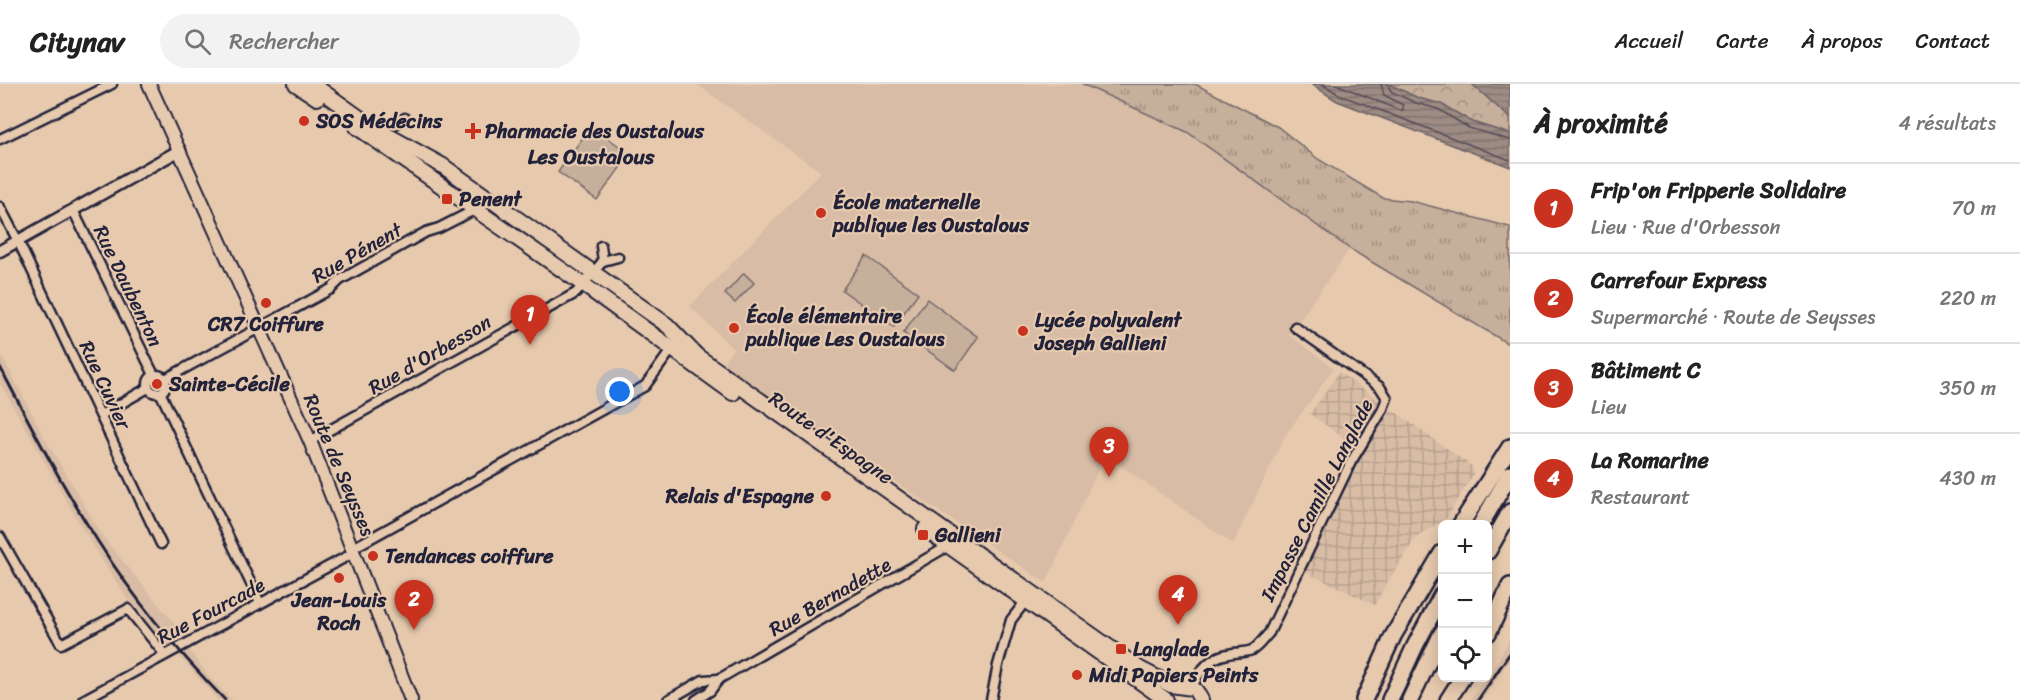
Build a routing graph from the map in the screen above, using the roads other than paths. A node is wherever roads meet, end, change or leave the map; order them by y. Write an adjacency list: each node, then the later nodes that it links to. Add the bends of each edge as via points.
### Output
1 (112, 84): 7 (street)
2 (149, 84): 8 (main road, Route de Seysses)
3 (296, 84): 11 (main road, Route d'Espagne)
4 (312, 84): 9 (main road, Route d'Espagne, via 374,128 443,166)
5 (405, 118): 6 (street)
6 (394, 125)
7 (0, 139)
8 (180, 150): 12 (street); 21 (main road, Route de Seysses)
9 (492, 201): 11 (street); 18 (main road, Route d'Espagne)
10 (0, 207): 13 (street, Rue Cuvier)
11 (473, 209): 19 (main road, Route d'Espagne); 21 (street, Rue Pénent)
12 (73, 210): 13 (street); 23 (street, Rue Daubenton)
13 (18, 241): 15 (street); 27 (street, Rue Cuvier)
14 (601, 246): 17 (street)
15 (0, 251)
16 (618, 257): 17 (street)
17 (603, 261): 18 (street)
18 (593, 273): 19 (street, Rue d'Orbesson); 36 (main road, Route d'Espagne, via 667,325 697,356)
19 (584, 285): 22 (main road, Route d'Espagne); 28 (street, Rue d'Orbesson)
20 (1295, 327): 49 (street, Impasse Camille Langlade, via 1380,387 1388,398 1351,462 1269,633 1247,652 1225,654 1207,663)
21 (259, 328): 24 (street, Rue Pénent); 28 (main road, Route de Seysses)
22 (672, 350): 36 (main road, Route d'Espagne); 38 (street, Rue Fourcade, via 645,386)
23 (154, 375): 24 (street); 25 (street)
24 (165, 379): 26 (street, via 167,387)
25 (148, 388): 26 (street); 27 (street)
26 (161, 394): 42 (street)
27 (101, 415): 35 (street, Rue Cuvier)
28 (310, 441): 38 (main road, Route de Seysses)
29 (1510, 447): 32 (highway)
30 (1510, 474): 33 (highway)
31 (1510, 512): 37 (highway)
32 (1464, 520)
33 (1484, 520)
34 (0, 537): 46 (street, via 61,644 129,609)
35 (161, 544)
36 (951, 544): 41 (main road, Route d'Espagne); 47 (street, Rue Bernadette)
37 (1492, 544)
38 (354, 550): 42 (street, Rue Fourcade); 51 (main road, Route de Seysses)
39 (1438, 561): 57 (highway, via 1393,636)
40 (1510, 586): 44 (highway)
41 (1028, 597): 49 (main road, Route d'Espagne, via 1140,669); 54 (street, via 1011,620); 55 (main road, Route d'Espagne)
42 (260, 603): 46 (street, Rue Fourcade)
43 (1438, 604): 58 (highway)
44 (1490, 628)
45 (1438, 643): 59 (highway)
46 (165, 655): 50 (street, Rue Fourcade)
47 (719, 679): 52 (street, Rue Bernadette, via 703,680); 53 (street, Rue Bernadette, via 710,692)
48 (1459, 682): 60 (highway)
49 (1186, 687): 55 (main road); 56 (main road, via 1196,691)
50 (83, 700)
51 (411, 700)
52 (668, 700)
53 (696, 700)
54 (991, 700)
55 (1168, 700)
56 (1201, 700)
57 (1364, 700)
58 (1390, 700)
59 (1410, 700)
60 (1448, 700)

